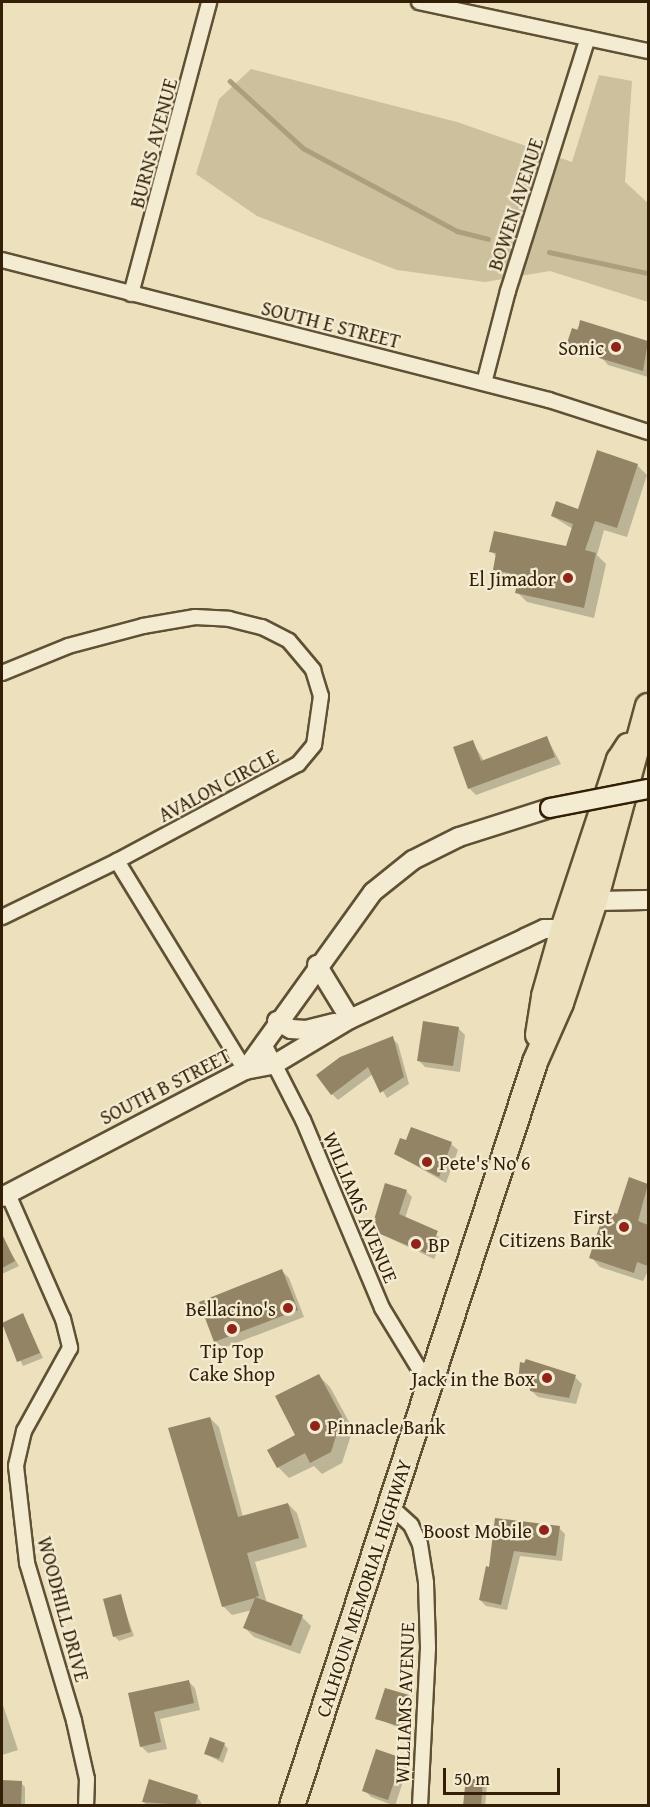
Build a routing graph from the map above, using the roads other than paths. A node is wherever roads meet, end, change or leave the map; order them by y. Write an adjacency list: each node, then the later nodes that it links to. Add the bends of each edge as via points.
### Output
1 (209, 2): 6 (street, BURNS AVENUE)
2 (419, 2): 3 (street)
3 (588, 38): 4 (street); 7 (street, BOWEN AVENUE, via 508,291)
4 (648, 51)
5 (2, 260): 6 (street, SOUTH E STREET)
6 (131, 294): 7 (street, SOUTH E STREET)
7 (484, 383): 8 (street, SOUTH E STREET)
8 (648, 432)
9 (2, 673): 12 (street, AVALON CIRCLE, via 68,646 195,617 229,619 262,627 289,641 313,670 321,696 321,717 314,745 298,764)
10 (646, 713): 14 (highway, CALHOUN MEMORIAL HIGHWAY); 16 (highway, CALHOUN MEMORIAL HIGHWAY, via 619,760)
11 (648, 789): 17 (street, bridge, via 550,808 459,837 412,860 372,892)
12 (117, 861): 15 (street, AVALON CIRCLE); 23 (street)
13 (648, 900): 14 (street)
14 (595, 901): 21 (highway, CALHOUN MEMORIAL HIGHWAY, via 561,1004)
15 (2, 917)
16 (563, 929): 18 (street, SOUTH B STREET, via 544,929); 21 (highway, CALHOUN MEMORIAL HIGHWAY, via 544,996)
17 (317, 965): 18 (street); 19 (street)
18 (350, 1019): 19 (street, SOUTH B STREET, via 306,1030 291,1029); 22 (street, SOUTH B STREET)
19 (278, 1021): 20 (street)
20 (262, 1042): 22 (street, WILLIAMS AVENUE); 23 (street)
21 (535, 1062): 25 (highway, CALHOUN MEMORIAL HIGHWAY)
22 (275, 1064): 23 (street, SOUTH B STREET); 25 (street, WILLIAMS AVENUE, via 303,1120 382,1308)
23 (245, 1070): 24 (street, SOUTH B STREET)
24 (5, 1195): 27 (street, WOODHILL DRIVE, via 63,1319 70,1348 24,1431 16,1466 27,1563 74,1722 87,1779)
25 (429, 1385): 26 (highway, CALHOUN MEMORIAL HIGHWAY)
26 (390, 1506): 28 (highway, CALHOUN MEMORIAL HIGHWAY); 29 (street, WILLIAMS AVENUE, via 411,1525 420,1544 426,1583 428,1648)
27 (86, 1806)
28 (292, 1806)
29 (420, 1806)

